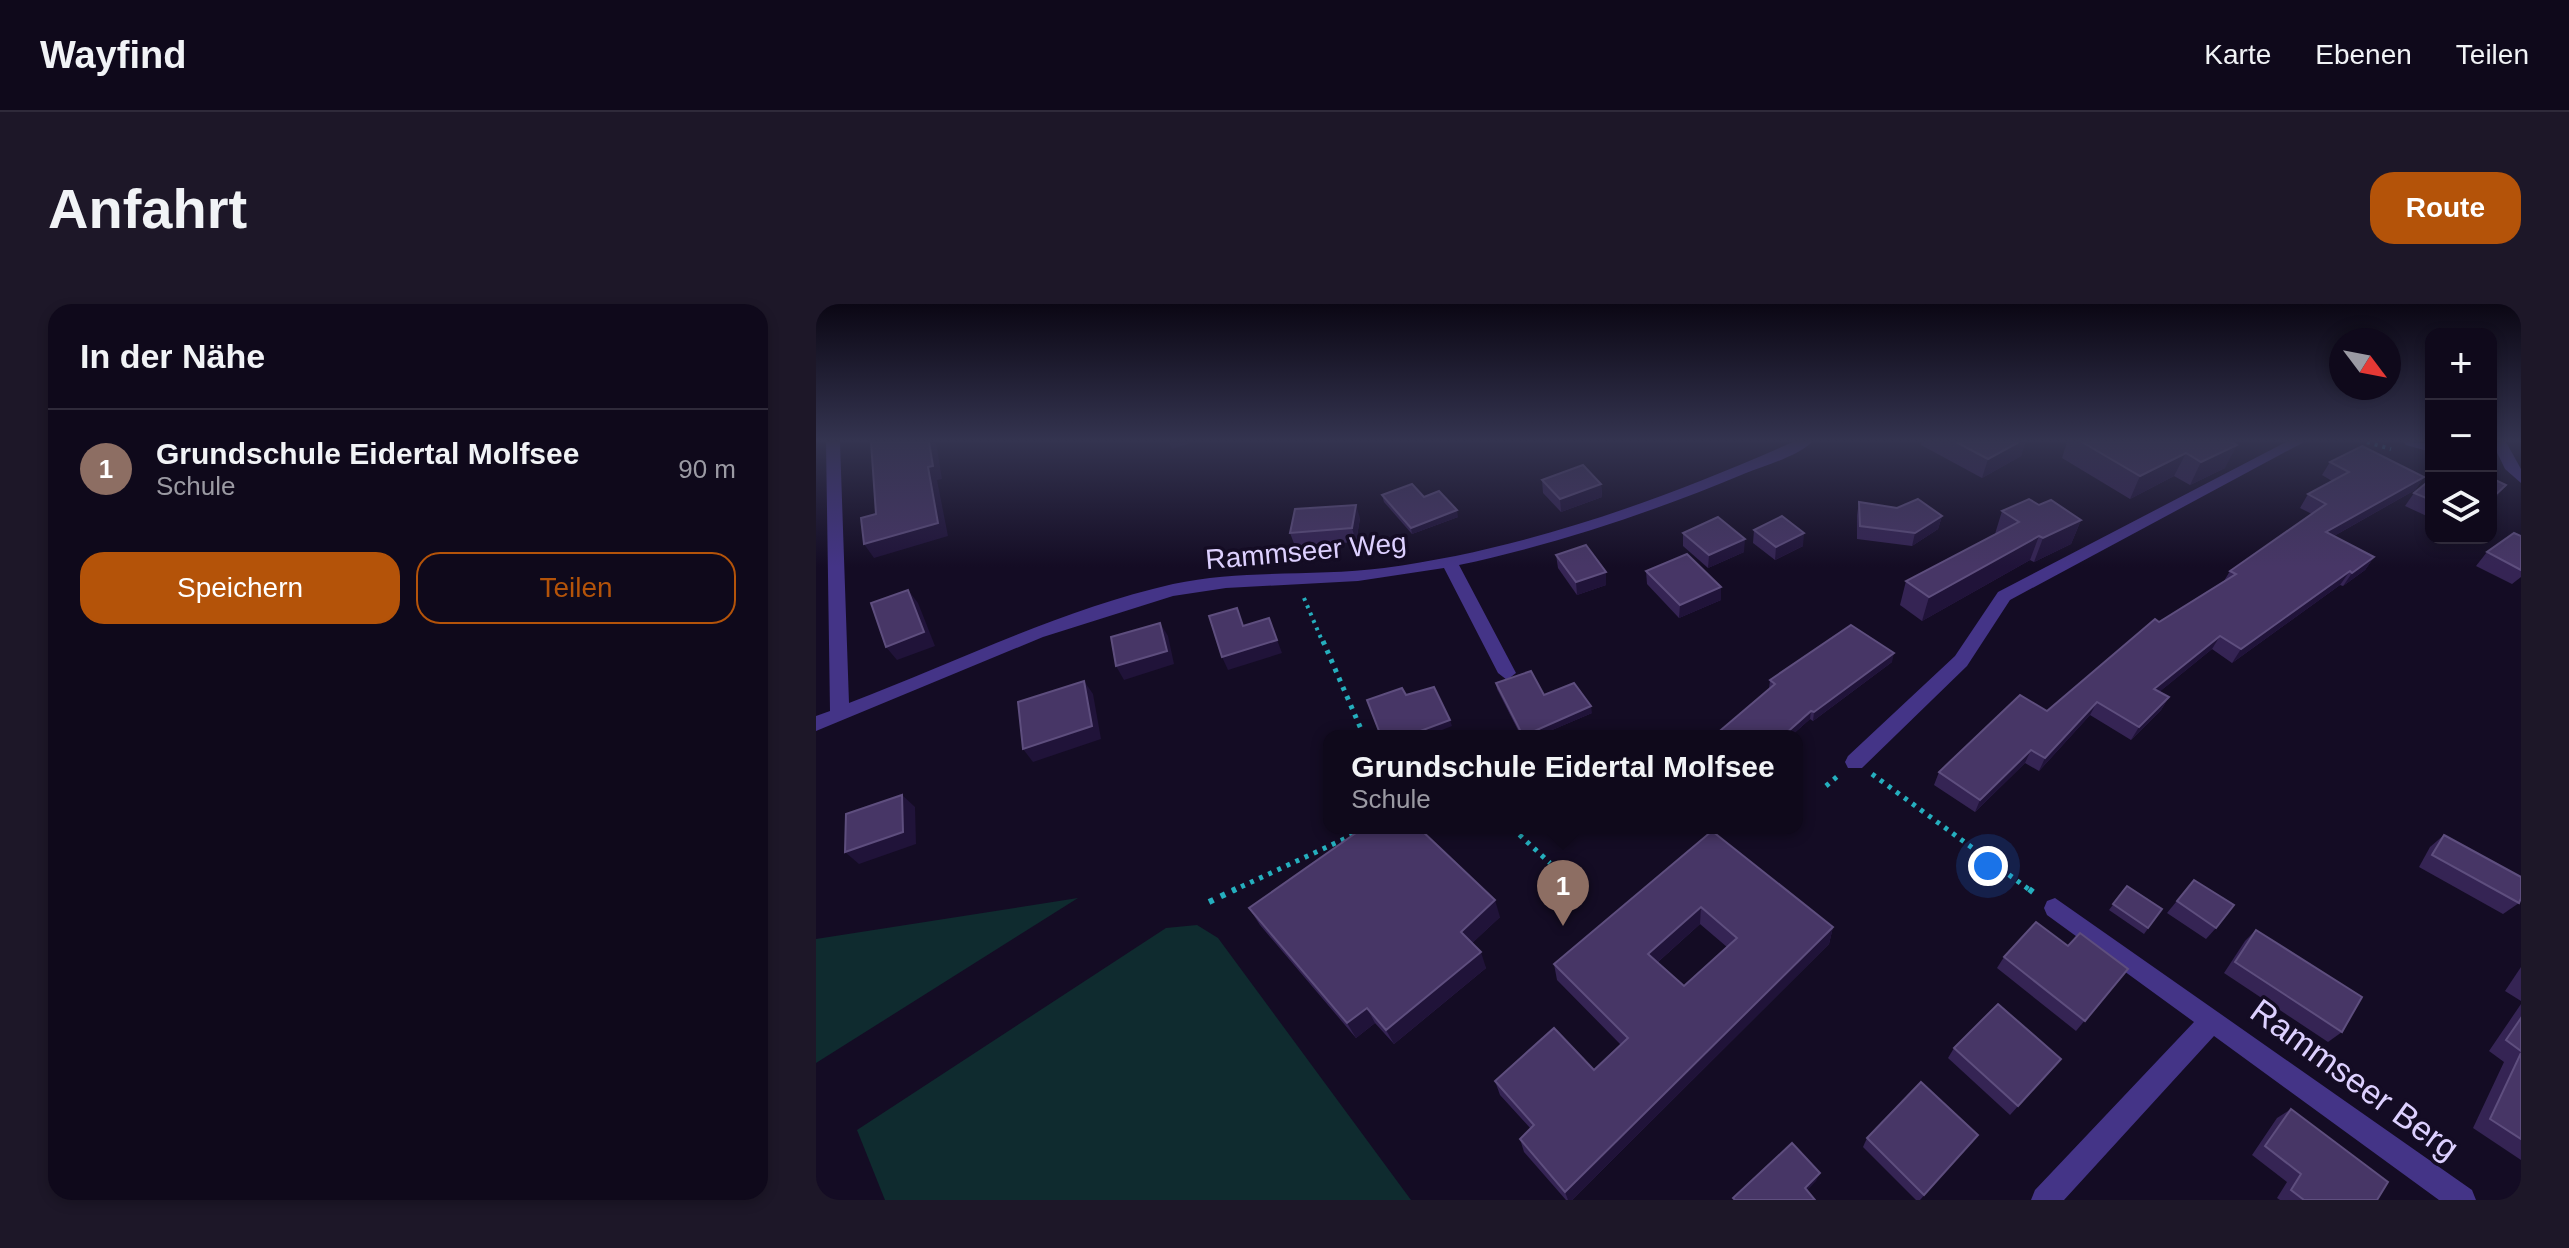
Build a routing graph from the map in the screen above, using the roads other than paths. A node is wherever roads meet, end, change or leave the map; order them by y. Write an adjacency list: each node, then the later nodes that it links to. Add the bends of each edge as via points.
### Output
1 (834, 484): 6 (street)
2 (1710, 484): 4 (street, Rammseer Weg, via 1537,544)
3 (2217, 484): 8 (street, via 2004,596 1961,661)
4 (1449, 563): 5 (street); 6 (street, Rammseer Weg, via 1380,574 1217,583 1125,601)
5 (1507, 673)
6 (840, 715): 7 (street, Rammseer Weg)
7 (816, 724)
8 (1855, 762)
9 (2055, 908): 10 (street)
10 (2212, 1020): 11 (street, Rammseer Berg); 12 (street, Rammseer Berg)
11 (2045, 1200)
12 (2462, 1200)

